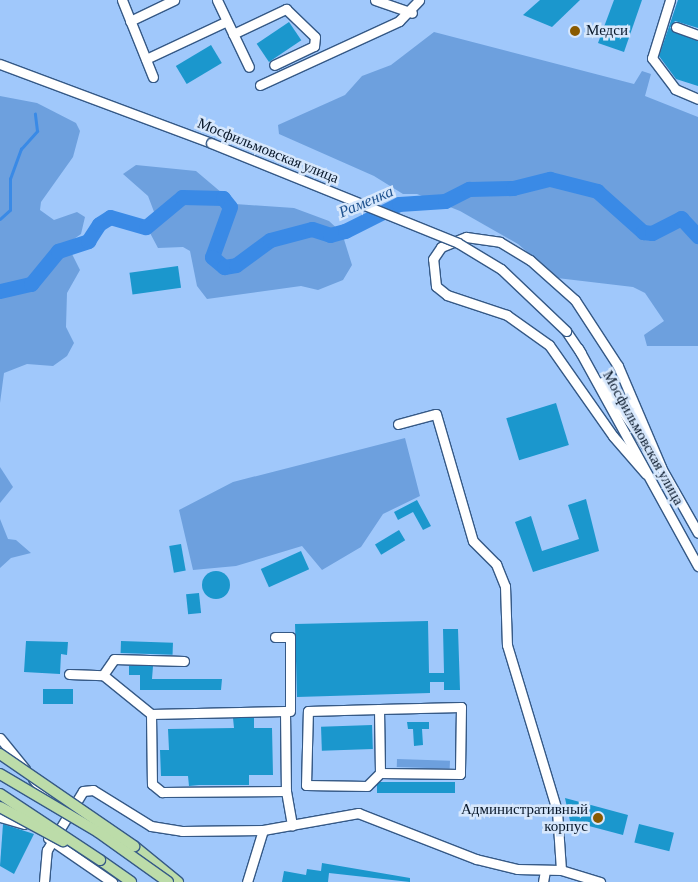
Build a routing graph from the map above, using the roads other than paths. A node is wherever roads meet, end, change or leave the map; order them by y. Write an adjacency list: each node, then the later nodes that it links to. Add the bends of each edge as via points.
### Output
1 (122, 0): 8 (street)
2 (174, 0): 8 (street)
3 (217, 0): 9 (street)
4 (375, 0): 7 (street)
5 (419, 0): 7 (street)
6 (670, 0): 19 (street, via 670,10 653,61 675,89)
7 (412, 13): 18 (street)
8 (130, 21): 13 (street)
9 (227, 21): 11 (street); 13 (street)
10 (676, 27): 12 (street)
11 (233, 34): 15 (street, via 286,8 315,37 314,46); 16 (street)
12 (698, 35)
13 (146, 59): 17 (street)
14 (0, 64): 20 (street, Мосфильмовская улица, bridge, via 211,142 458,243 508,274 566,331)
15 (274, 65)
16 (249, 67)
17 (153, 77)
18 (260, 85)
19 (698, 99)
20 (578, 348): 22 (street, Мосфильмовская улица); 23 (street, Мосфильмовская улица)
21 (398, 424): 47 (street, via 436,414 473,541 496,564 505,586 507,645 557,811)
22 (661, 467): 23 (street, via 618,366 575,300 530,260 500,242 466,238 441,247 434,260 436,286 447,295 507,315 549,345 613,436); 24 (street, Мосфильмовская улица)
23 (646, 474): 25 (street, Мосфильмовская улица)
24 (698, 533)
25 (698, 566)
26 (275, 638): 31 (street, via 290,637)
27 (184, 661): 29 (street, via 114,659)
28 (69, 674): 29 (street)
29 (103, 675): 33 (street)
30 (379, 709): 32 (street); 36 (street); 36 (street, via 461,707 460,774)
31 (287, 711): 32 (street); 33 (street); 38 (street)
32 (308, 711): 36 (street, via 306,785 367,786)
33 (151, 714): 38 (street, via 152,784 162,792)
34 (0, 738): 42 (street)
35 (0, 754): 53 (main road, bridge, via 85,809)
36 (380, 773)
37 (0, 774): 52 (main road, bridge, via 98,832)
38 (286, 791): 43 (street)
39 (0, 794): 46 (main road, bridge)
40 (0, 807): 46 (main road, bridge)
41 (0, 817): 45 (street, via 23,823)
42 (66, 819): 44 (street, via 83,791 93,790 151,826 182,831); 45 (street)
43 (292, 825): 44 (street); 48 (street, via 358,813 476,859)
44 (263, 830): 54 (street)
45 (53, 841): 49 (street, via 42,869); 50 (street)
46 (100, 860): 51 (main road)
47 (560, 870): 48 (street); 56 (street)
48 (545, 871): 55 (street)
49 (44, 882)
50 (112, 882)
51 (131, 882)
52 (168, 882)
53 (178, 882)
54 (247, 882)
55 (543, 882)
56 (600, 882)

